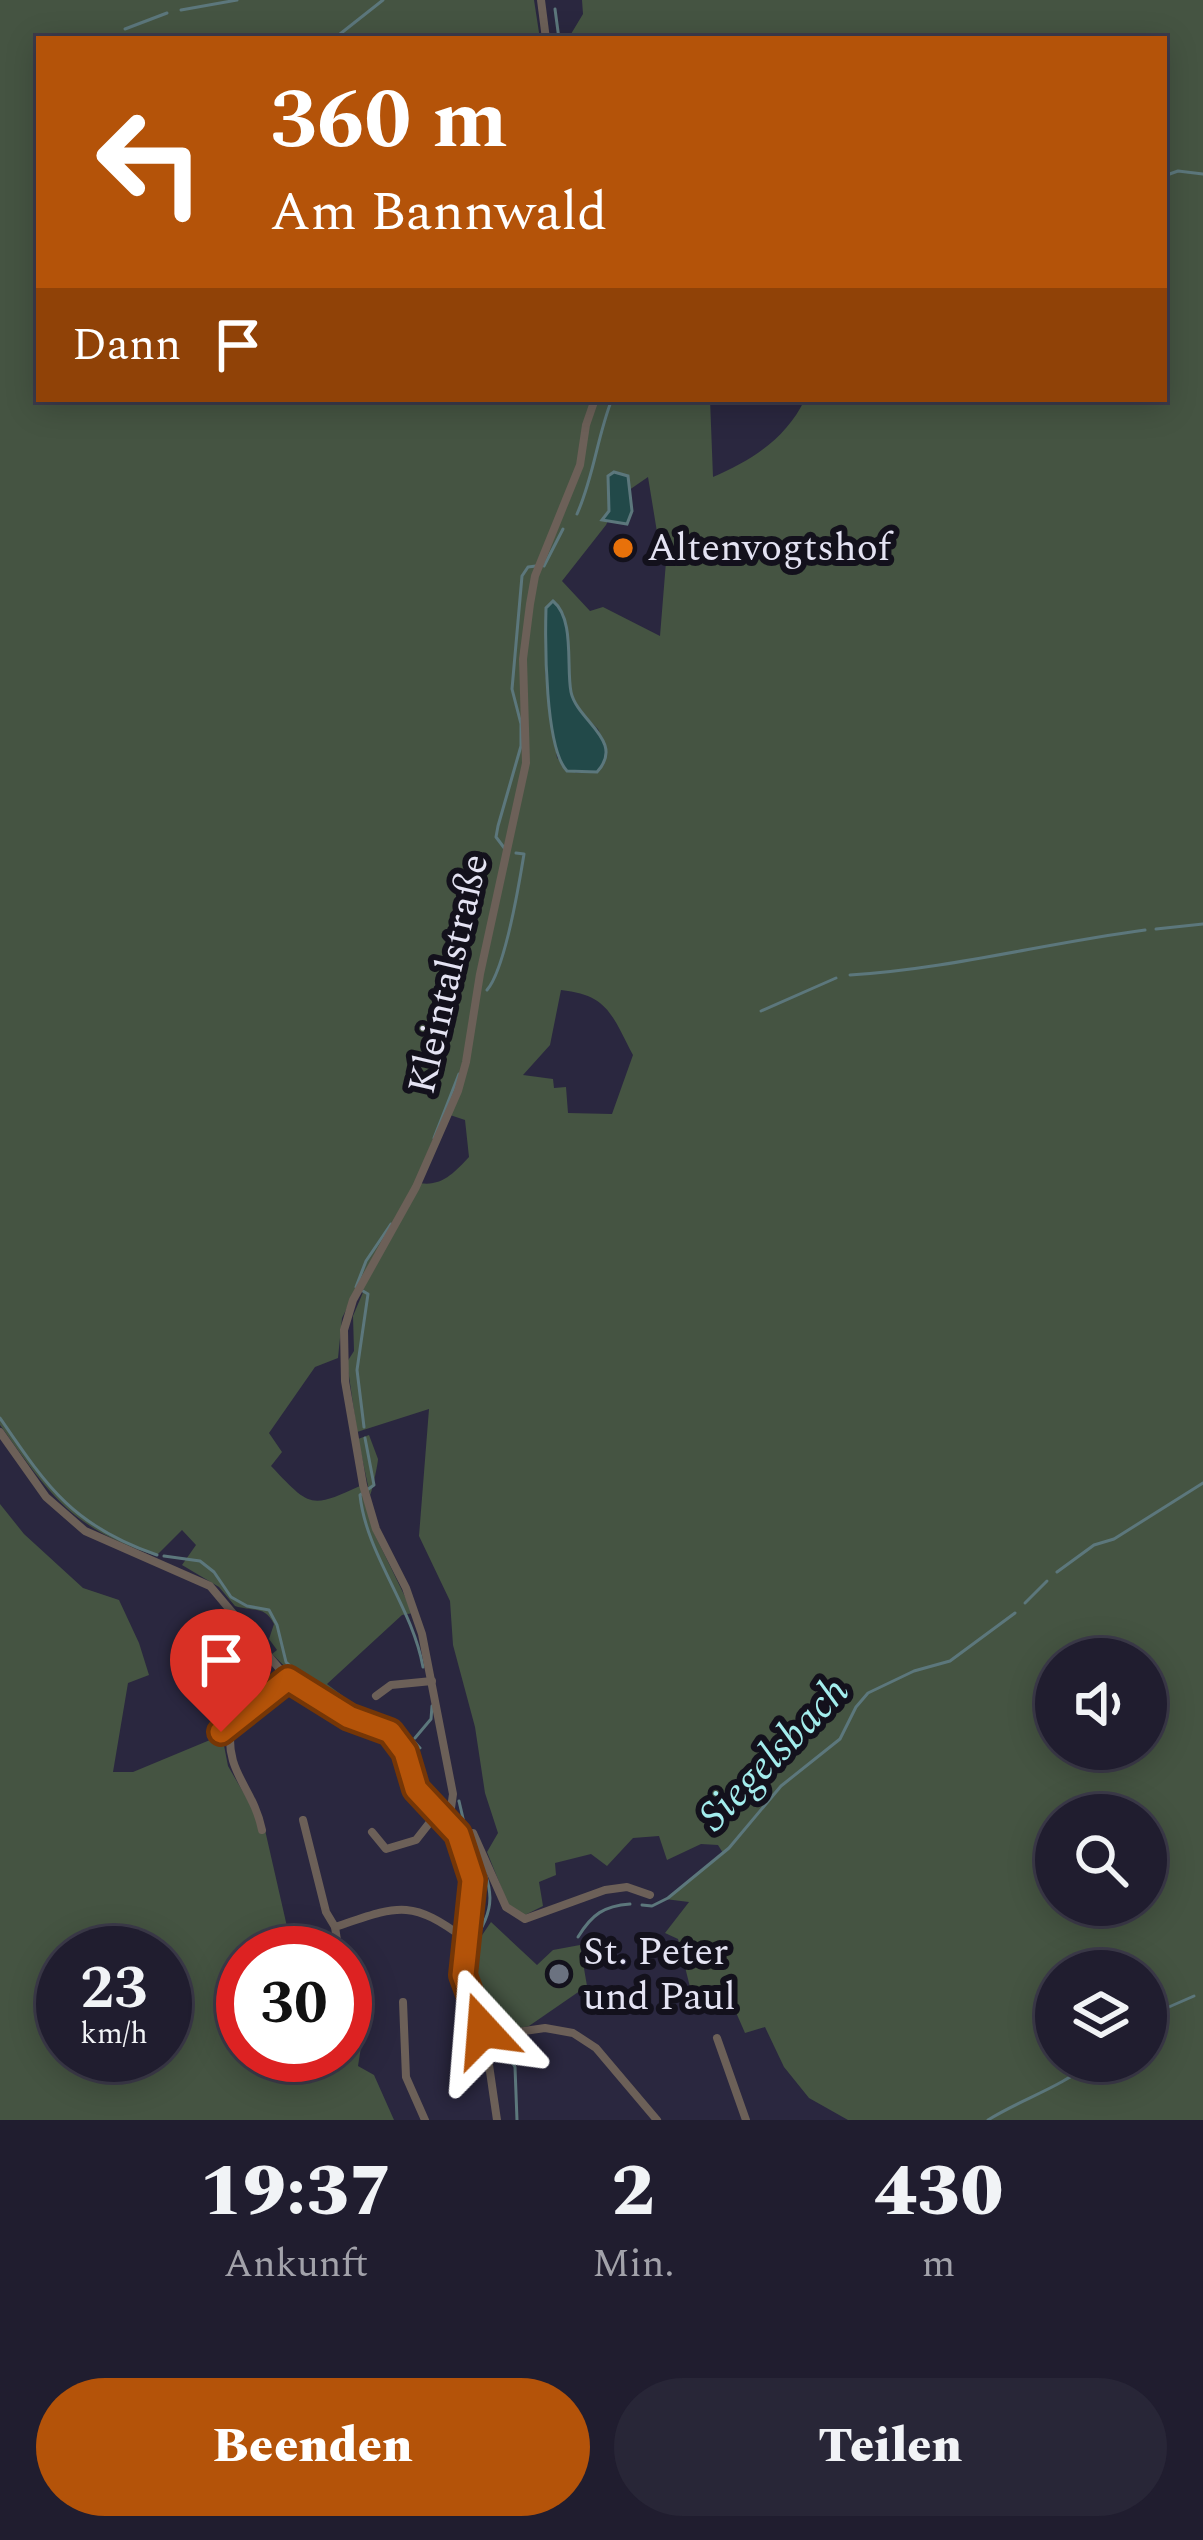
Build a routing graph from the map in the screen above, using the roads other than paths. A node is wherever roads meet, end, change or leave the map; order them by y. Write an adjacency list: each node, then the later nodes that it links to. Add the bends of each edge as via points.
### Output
1 (541, 0): 2 (street)
2 (546, 36)
3 (594, 402): 6 (street, Kleintalstraße, via 580,465 535,576 523,659 526,763 466,1062 416,1187 344,1330 363,1485 416,1611)
4 (0, 1432): 5 (street, via 73,1521 210,1586)
5 (288, 1679): 8 (street); 10 (street, via 390,1732 416,1789)
6 (432, 1682): 7 (street, via 391,1685); 12 (street, Kleintalstraße, via 453,1794)
7 (376, 1696)
8 (231, 1725): 9 (street); 13 (street, via 228,1755)
9 (221, 1732)
10 (438, 1812): 12 (street); 14 (street, via 416,1840 400,1845 386,1849)
11 (303, 1820): 17 (street)
12 (449, 1822): 15 (street)
13 (262, 1830)
14 (372, 1832)
15 (463, 1834): 16 (street, via 473,1833 506,1907 524,1919 605,1890); 19 (street, via 473,1880)
16 (650, 1894)
17 (334, 1926)
18 (339, 1926): 19 (street, via 406,1908)
19 (465, 1939): 22 (street, via 463,1975)
20 (403, 2002): 23 (street, via 406,2077)
21 (717, 2038): 26 (street)
22 (493, 2040): 24 (street); 25 (street, via 545,2028 584,2038)
23 (425, 2120)
24 (497, 2120)
25 (657, 2120)
26 (746, 2120)

